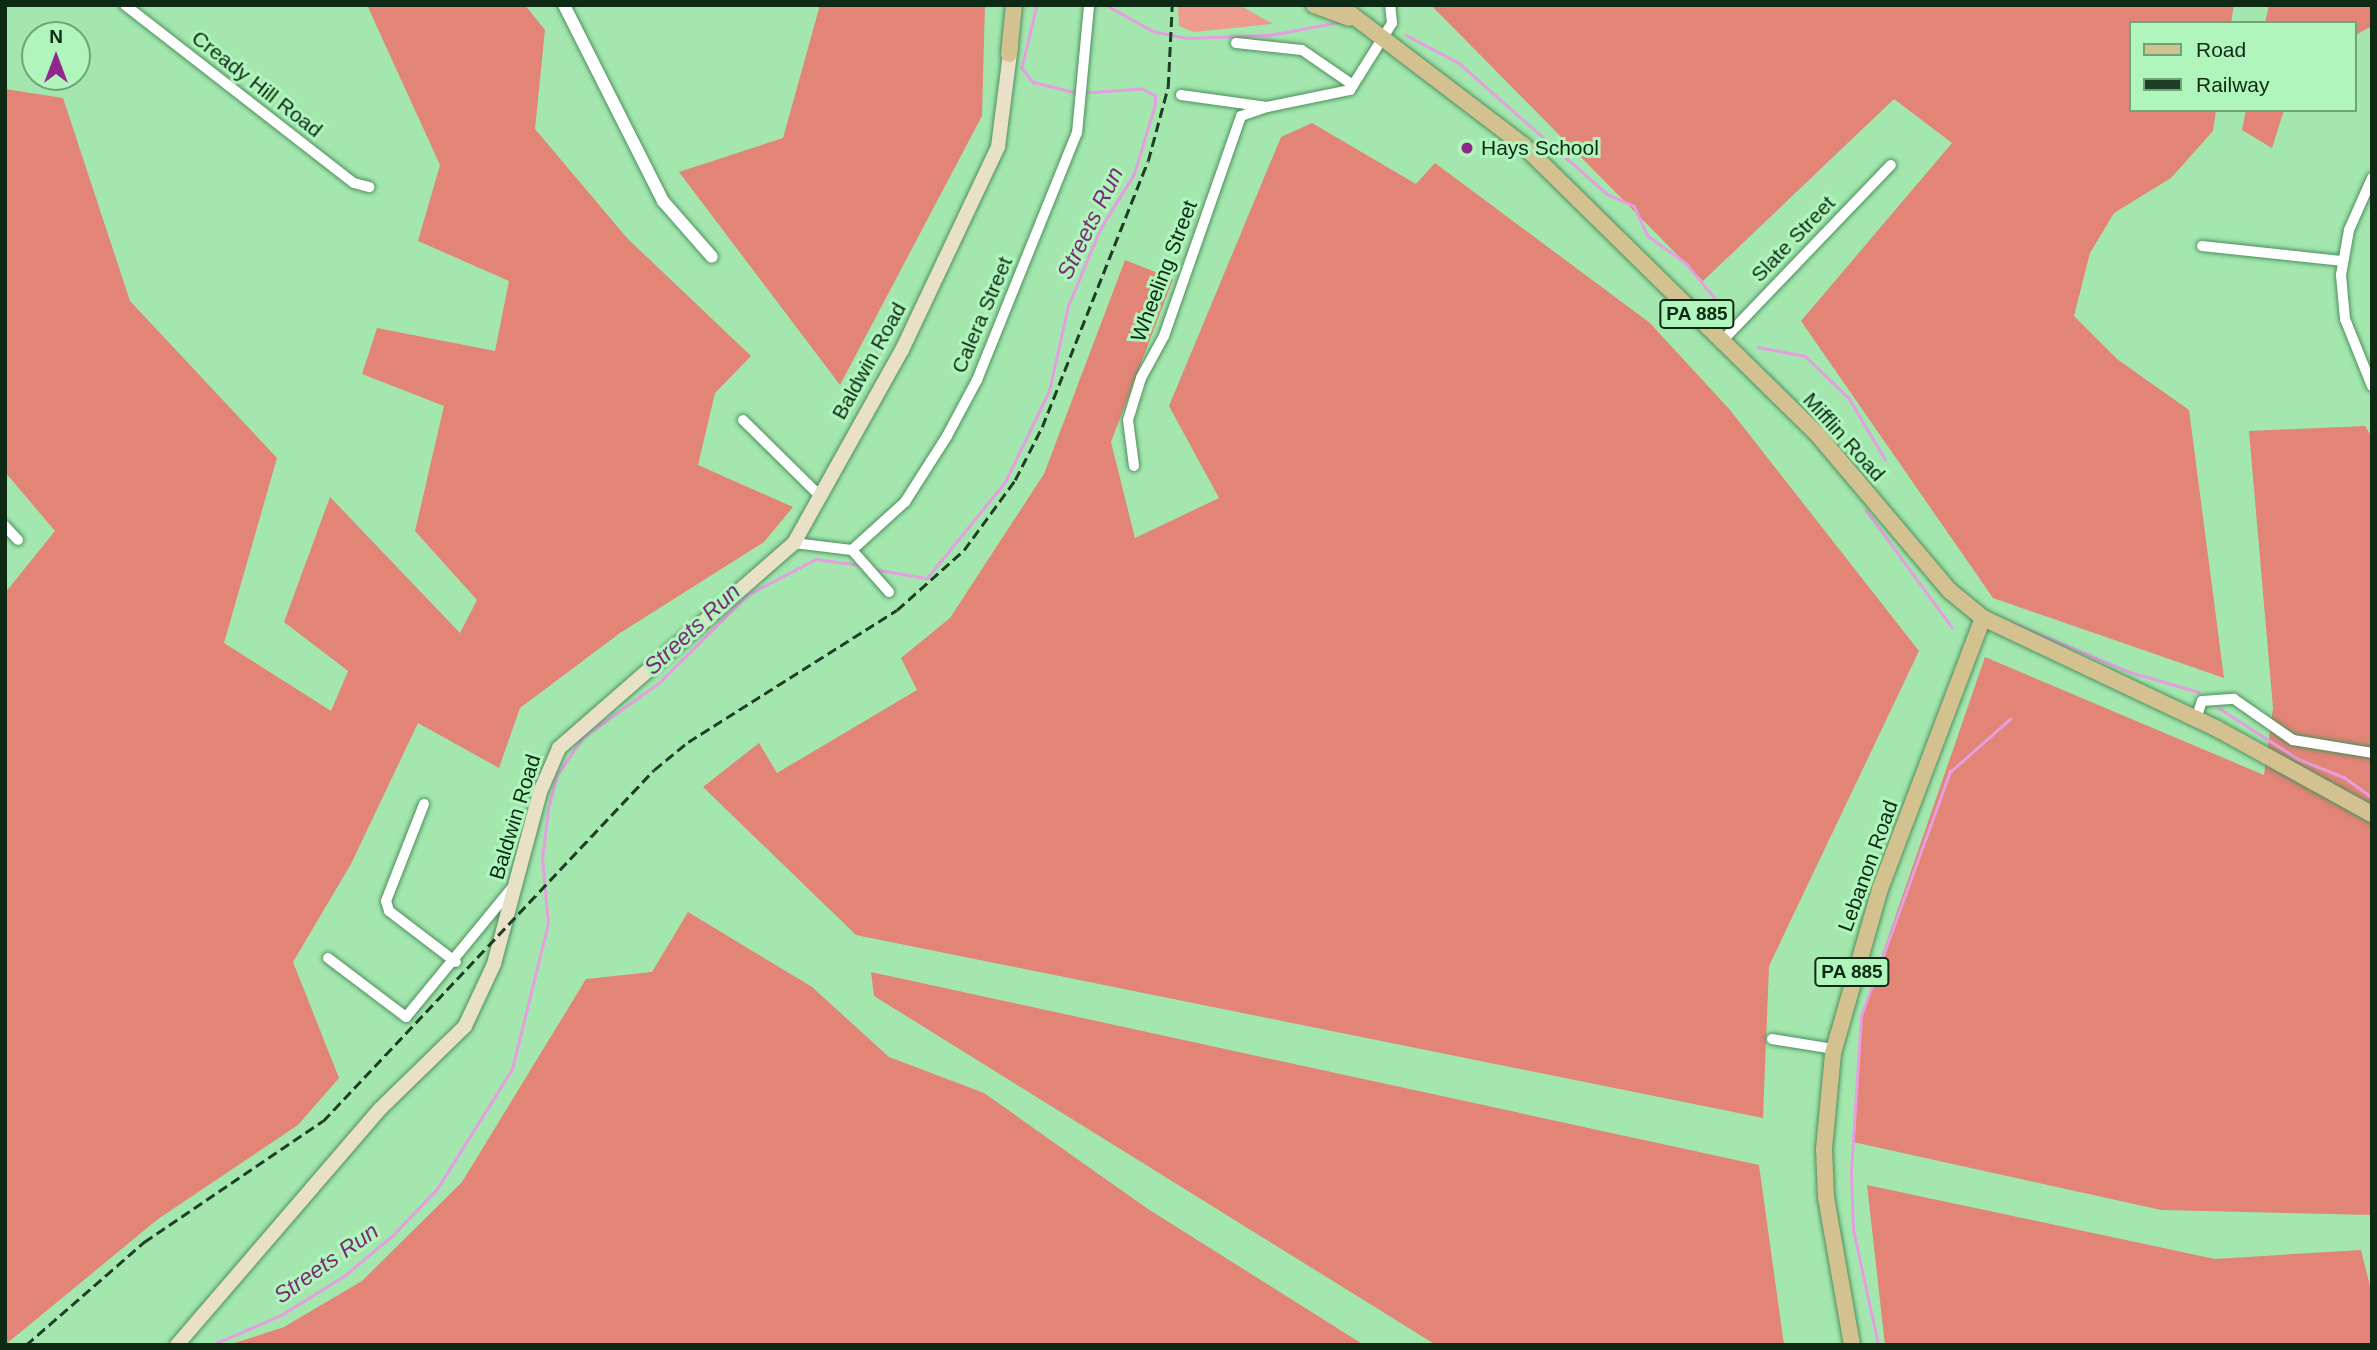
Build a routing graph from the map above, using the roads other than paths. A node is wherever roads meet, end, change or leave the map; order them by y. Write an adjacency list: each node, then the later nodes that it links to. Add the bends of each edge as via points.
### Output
1 (125, 5): 16 (street, Cready Hill Road, via 354,183)
2 (564, 5): 18 (street, via 663,201)
3 (1016, 5): 10 (main road)
4 (1089, 5): 28 (street, Calera Street, via 1077,132 977,380 905,502)
5 (1314, 5): 8 (main road)
6 (1339, 5): 8 (main road, Mifflin Road / PA 885)
7 (1390, 5): 8 (street, via 1395,17)
8 (1377, 33): 11 (street); 20 (main road, Mifflin Road / PA 885, via 1495,120)
9 (1236, 43): 11 (street, via 1302,50)
10 (1009, 54): 24 (main road, Baldwin Road, via 998,147 902,350)
11 (1353, 85): 13 (street)
12 (1181, 95): 13 (street)
13 (1267, 107): 23 (street, Wheeling Street, via 1241,116 1164,337 1141,378 1129,420)
14 (1891, 165): 20 (street, Slate Street)
15 (2372, 178): 19 (street, via 2348,230)
16 (369, 187)
17 (2202, 246): 19 (street)
18 (712, 257)
19 (2343, 261): 21 (street, via 2345,319)
20 (1724, 339): 30 (main road, Mifflin Road / PA 885, via 1818,435 1950,591)
21 (2372, 386)
22 (743, 420): 24 (street)
23 (1134, 466)
24 (817, 494): 27 (main road, Baldwin Road)
25 (5, 526): 26 (street)
26 (18, 540)
27 (794, 543): 28 (street); 35 (main road, Baldwin Road, via 559,748 540,792)
28 (852, 550): 29 (street)
29 (889, 593)
30 (1983, 618): 31 (main road, Mifflin Road); 39 (main road, Lebanon Road / PA 885, via 1876,902)
31 (2196, 719): 32 (street, via 2202,701 2234,699 2293,740); 34 (main road, Mifflin Road)
32 (2372, 753)
33 (424, 804): 37 (street, via 386,901 389,911)
34 (2372, 814)
35 (515, 884): 37 (street); 40 (main road, Baldwin Road, via 494,964 465,1026 380,1109)
36 (328, 958): 37 (street, via 406,1017)
37 (456, 962)
38 (1772, 1038): 39 (street)
39 (1834, 1049): 41 (main road, Lebanon Road / PA 885, via 1824,1149 1826,1198)
40 (177, 1345)
41 (1852, 1345)

